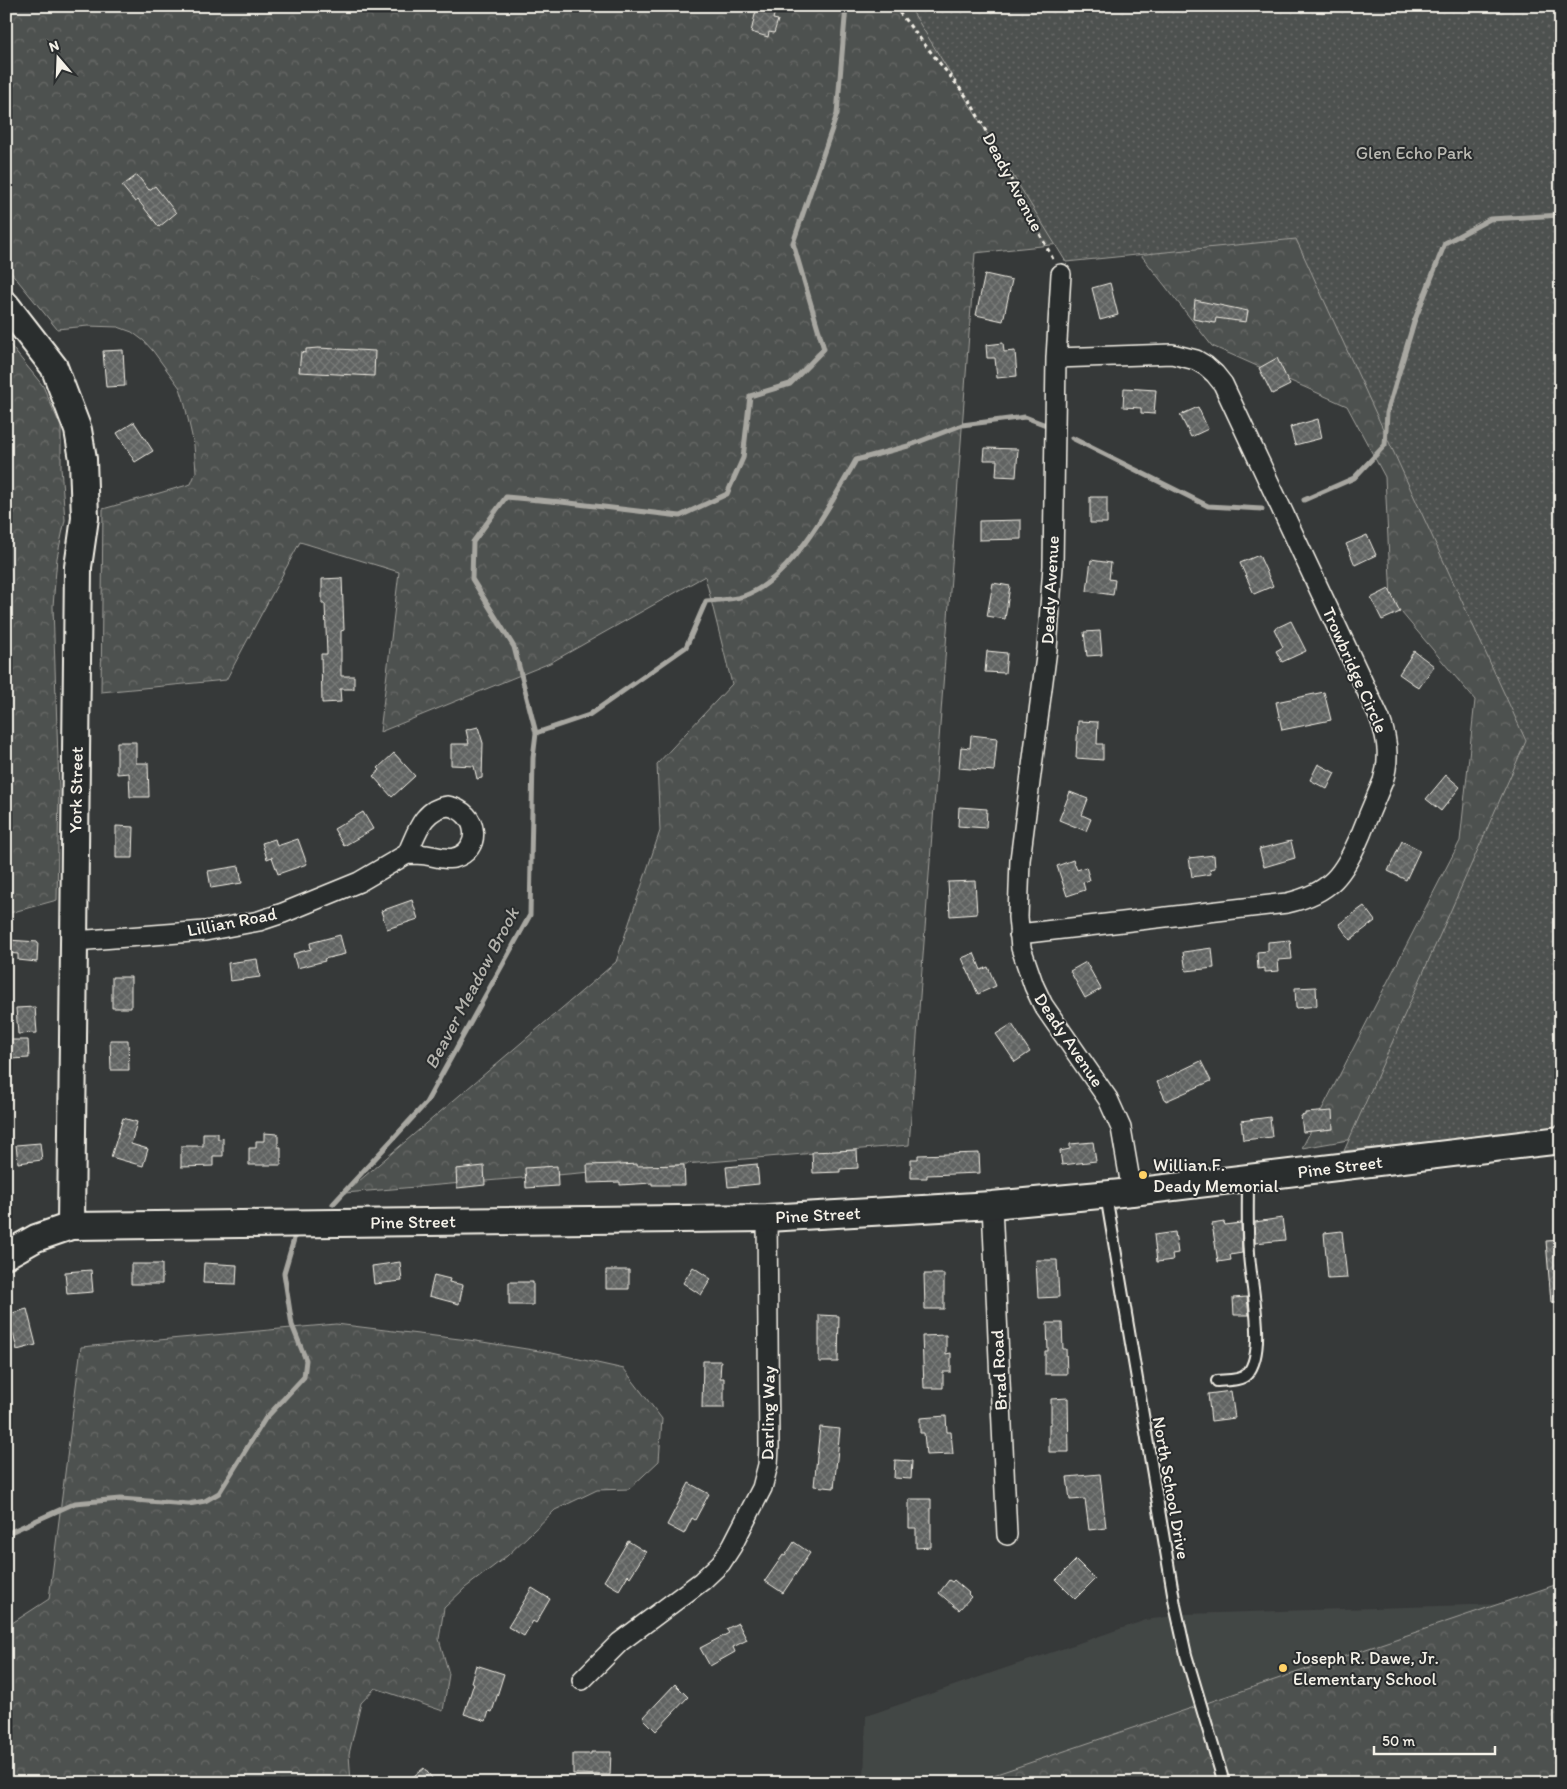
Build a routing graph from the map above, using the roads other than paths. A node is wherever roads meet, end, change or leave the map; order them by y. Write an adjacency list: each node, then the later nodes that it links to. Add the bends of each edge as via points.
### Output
1 (1061, 274): 3 (street, Deady Avenue)
2 (6, 305): 6 (street, York Street, via 54,367 78,430 84,459 85,518 78,567)
3 (1056, 358): 5 (street, Deady Avenue, via 1053,566 1047,649 1020,860); 5 (street, Trowbridge Circle, via 1172,354 1196,360 1216,374 1380,719 1389,753 1383,781 1351,859 1338,878 1310,896 1286,903)
4 (407, 854): 6 (street, Lillian Road, via 359,882 259,921 206,931)
5 (1019, 934): 9 (street, Deady Avenue, via 1026,966 1044,1005 1099,1084 1114,1112 1125,1144)
6 (75, 941): 13 (street, York Street)
7 (1561, 1140): 8 (street, Pine Street)
8 (1248, 1178): 9 (street, Pine Street); 15 (lane, via 1256,1354 1247,1374 1241,1378)
9 (1132, 1192): 10 (street, Pine Street)
10 (1106, 1194): 11 (street, Pine Street); 18 (lane, North School Drive, via 1175,1605 1186,1655)
11 (992, 1205): 12 (street, Pine Street); 16 (street, Brad Road)
12 (767, 1218): 13 (street, Pine Street); 17 (street, Darling Way, via 769,1447 762,1488 732,1546 712,1573 620,1642)
13 (71, 1226): 14 (street, via 36,1238)
14 (6, 1255)
15 (1217, 1381)
16 (1007, 1535)
17 (582, 1680)
18 (1224, 1783)

